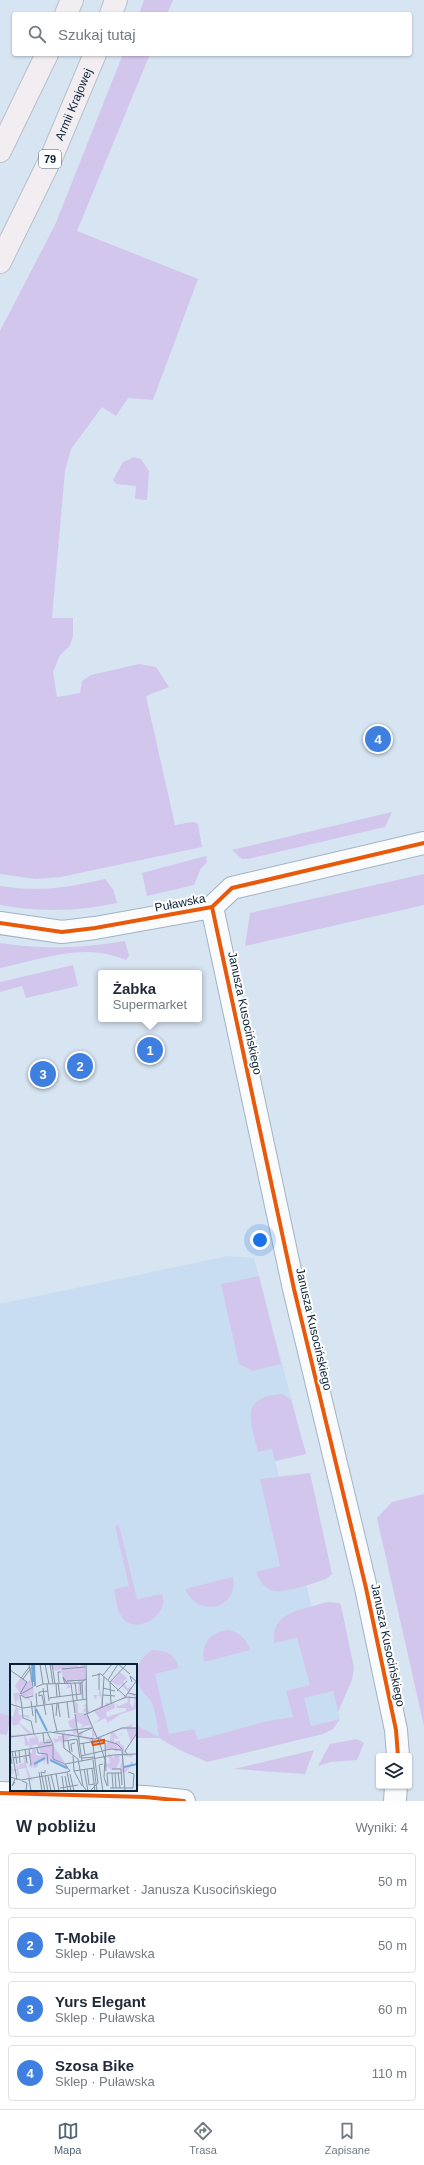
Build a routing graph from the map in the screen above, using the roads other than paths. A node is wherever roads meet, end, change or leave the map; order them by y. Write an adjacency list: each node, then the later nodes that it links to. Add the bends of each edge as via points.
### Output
1 (72, 0): 3 (main road)
2 (116, 0): 4 (main road)
3 (67, 12)
4 (111, 12)
5 (46, 56): 7 (main road)
6 (94, 56): 8 (main road, Armii Krajowej / 79, via 52,156)
7 (0, 150)
8 (0, 262)
9 (424, 843): 10 (street, Puławska, via 232,888)
10 (212, 907): 11 (street, Puławska, via 141,921 62,932); 12 (street, Janusza Kusocińskiego, via 294,1289 367,1595 396,1730)
11 (0, 923)
12 (398, 1753)
13 (396, 1789): 16 (street)
14 (0, 1793): 15 (street, via 145,1797)
15 (184, 1801)
16 (395, 1801)

